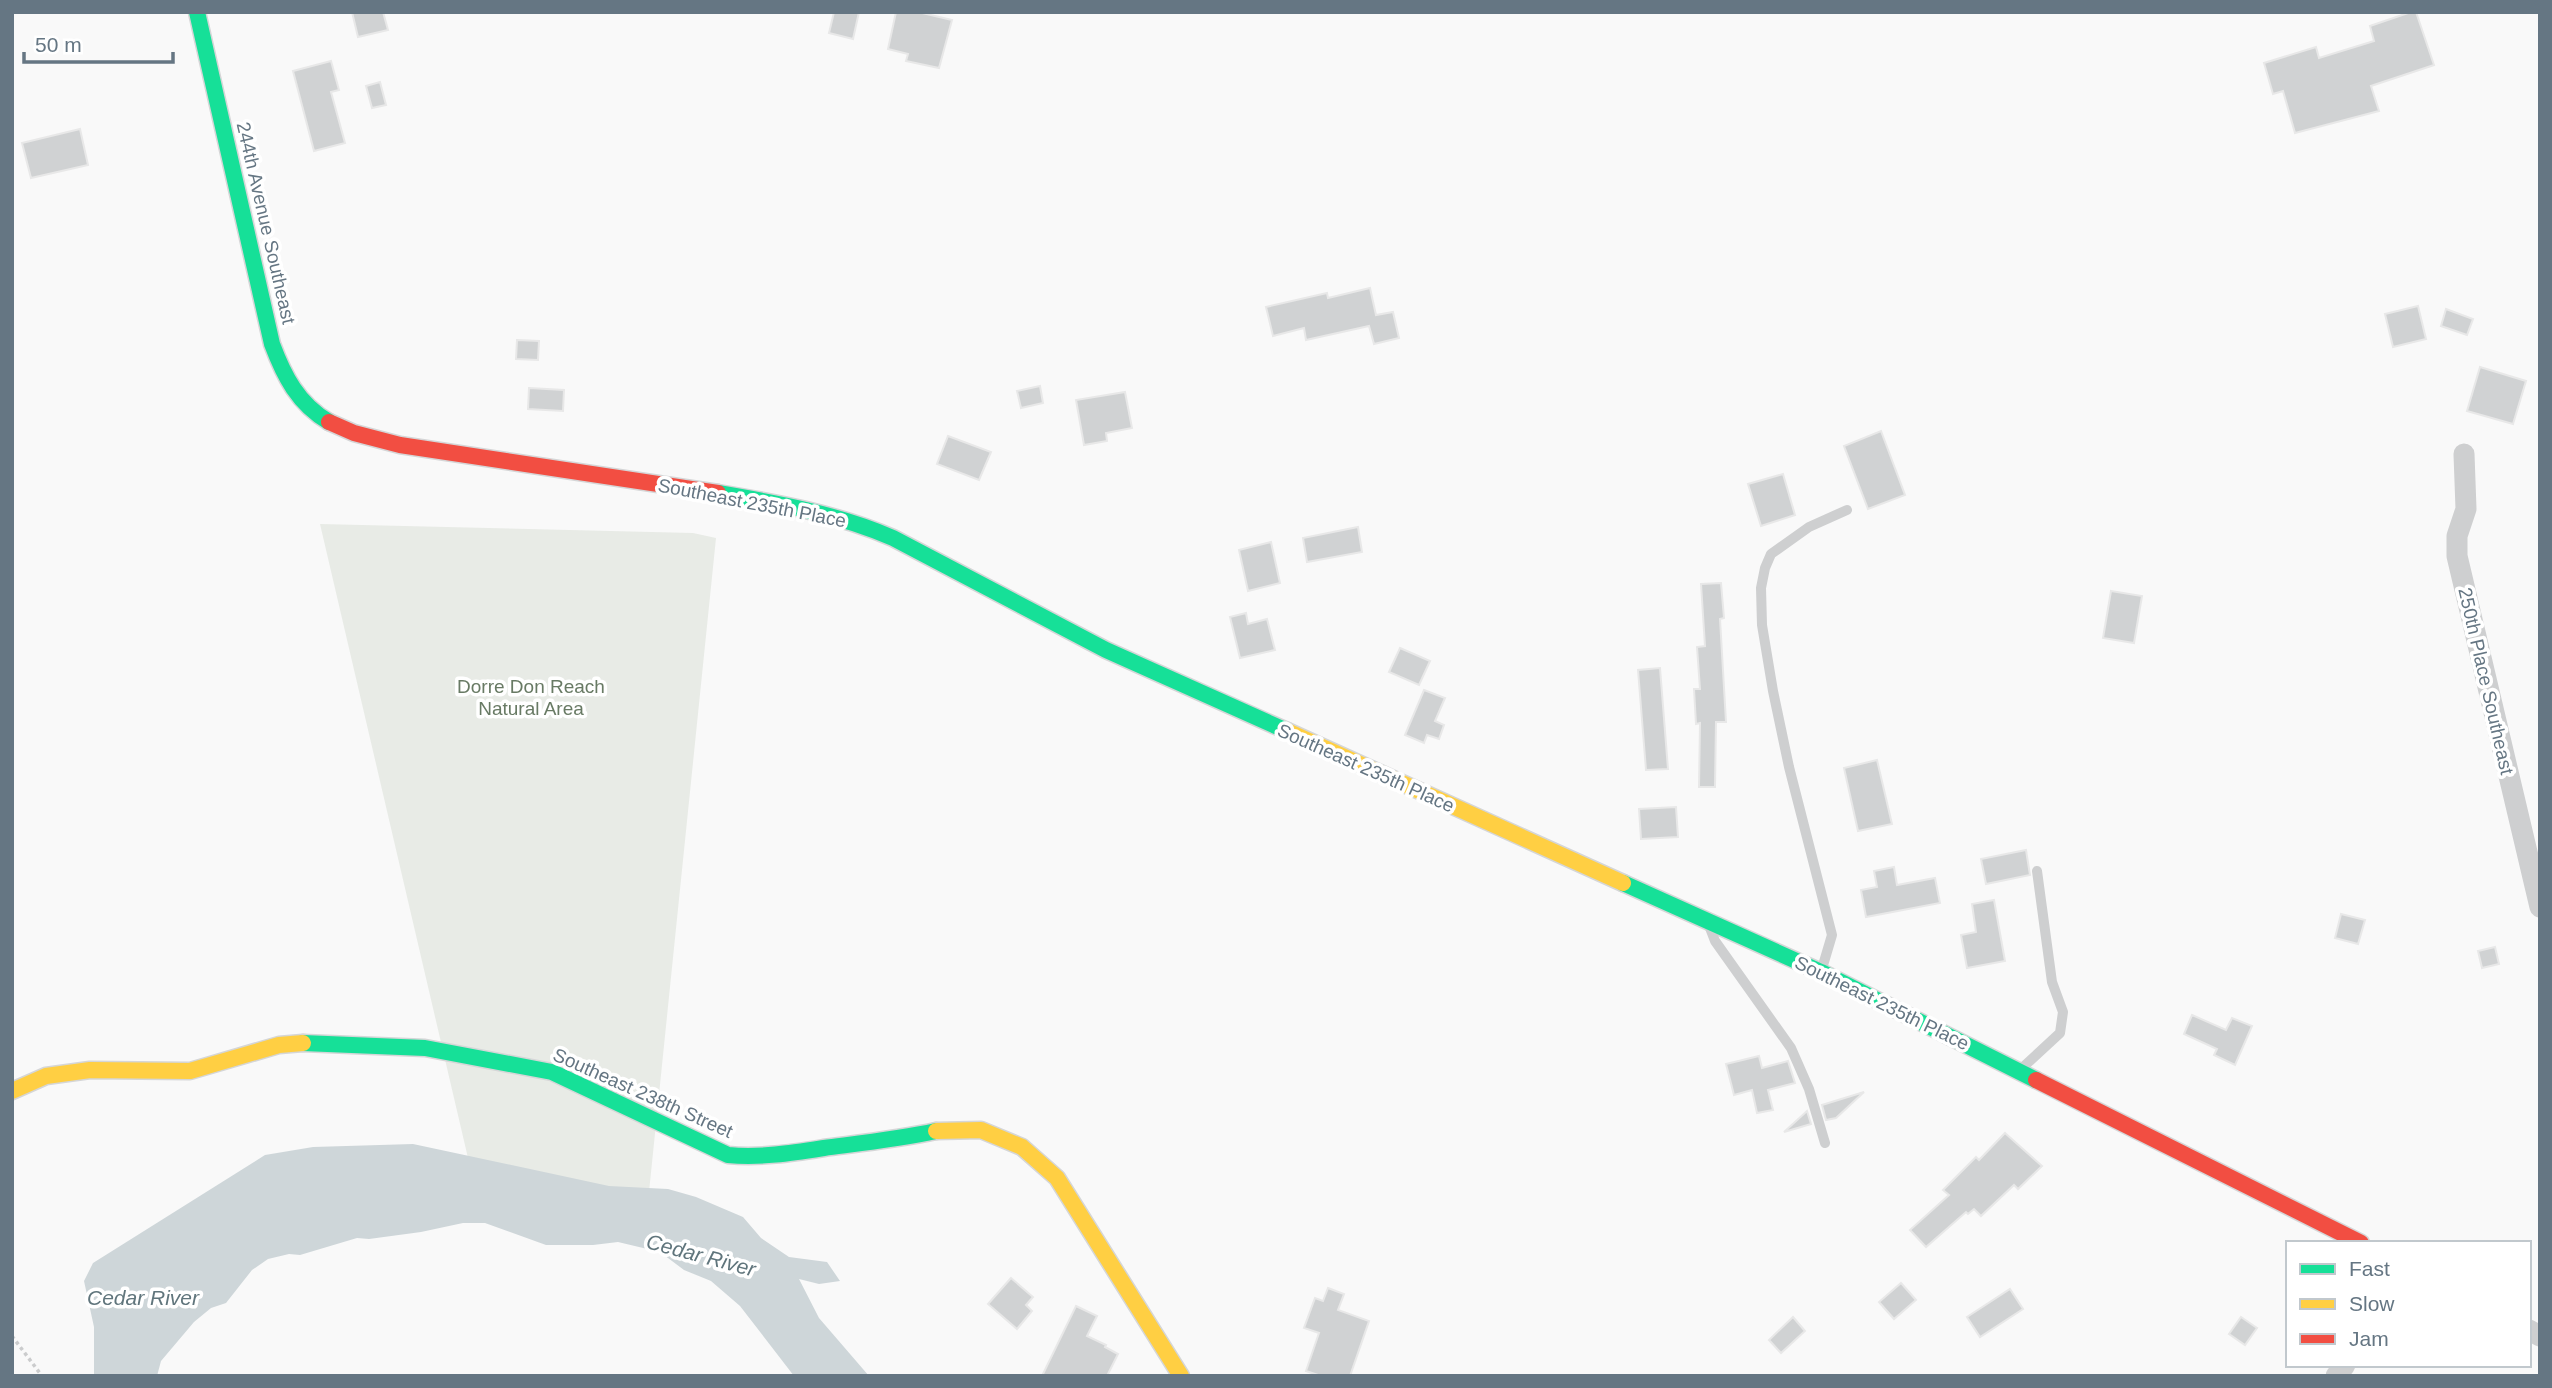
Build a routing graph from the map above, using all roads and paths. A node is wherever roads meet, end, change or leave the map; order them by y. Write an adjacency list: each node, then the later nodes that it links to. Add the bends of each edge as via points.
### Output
1 (198, 12): 2 (street, 244th Avenue Southeast, via 278,363 292,390)
2 (330, 424): 7 (street, Southeast 235th Place, via 400,445 754,499 858,523 1106,650)
3 (2464, 454): 6 (street, 250th Place Southeast, via 2466,509 2457,536 2457,556)
4 (1847, 510): 8 (lane, via 1809,527 1771,554 1761,587 1773,691 1832,935)
5 (2037, 871): 9 (lane, via 2052,982 2063,1012 2060,1033)
6 (2540, 907)
7 (1708, 922): 8 (street, Southeast 235th Place); 11 (lane, via 1715,941 1791,1048)
8 (1821, 972): 9 (street, Southeast 235th Place)
9 (2020, 1070): 12 (street, Southeast 235th Place)
10 (12, 1091): 15 (street, Southeast 238th Street, via 46,1076 90,1070 190,1071 279,1045 309,1042 425,1048 552,1072 728,1155 781,1154 944,1129 981,1130 1022,1147 1057,1178)
11 (1825, 1143)
12 (2357, 1241)
13 (12, 1336): 14 (path)
14 (42, 1376)
15 (1181, 1376)

